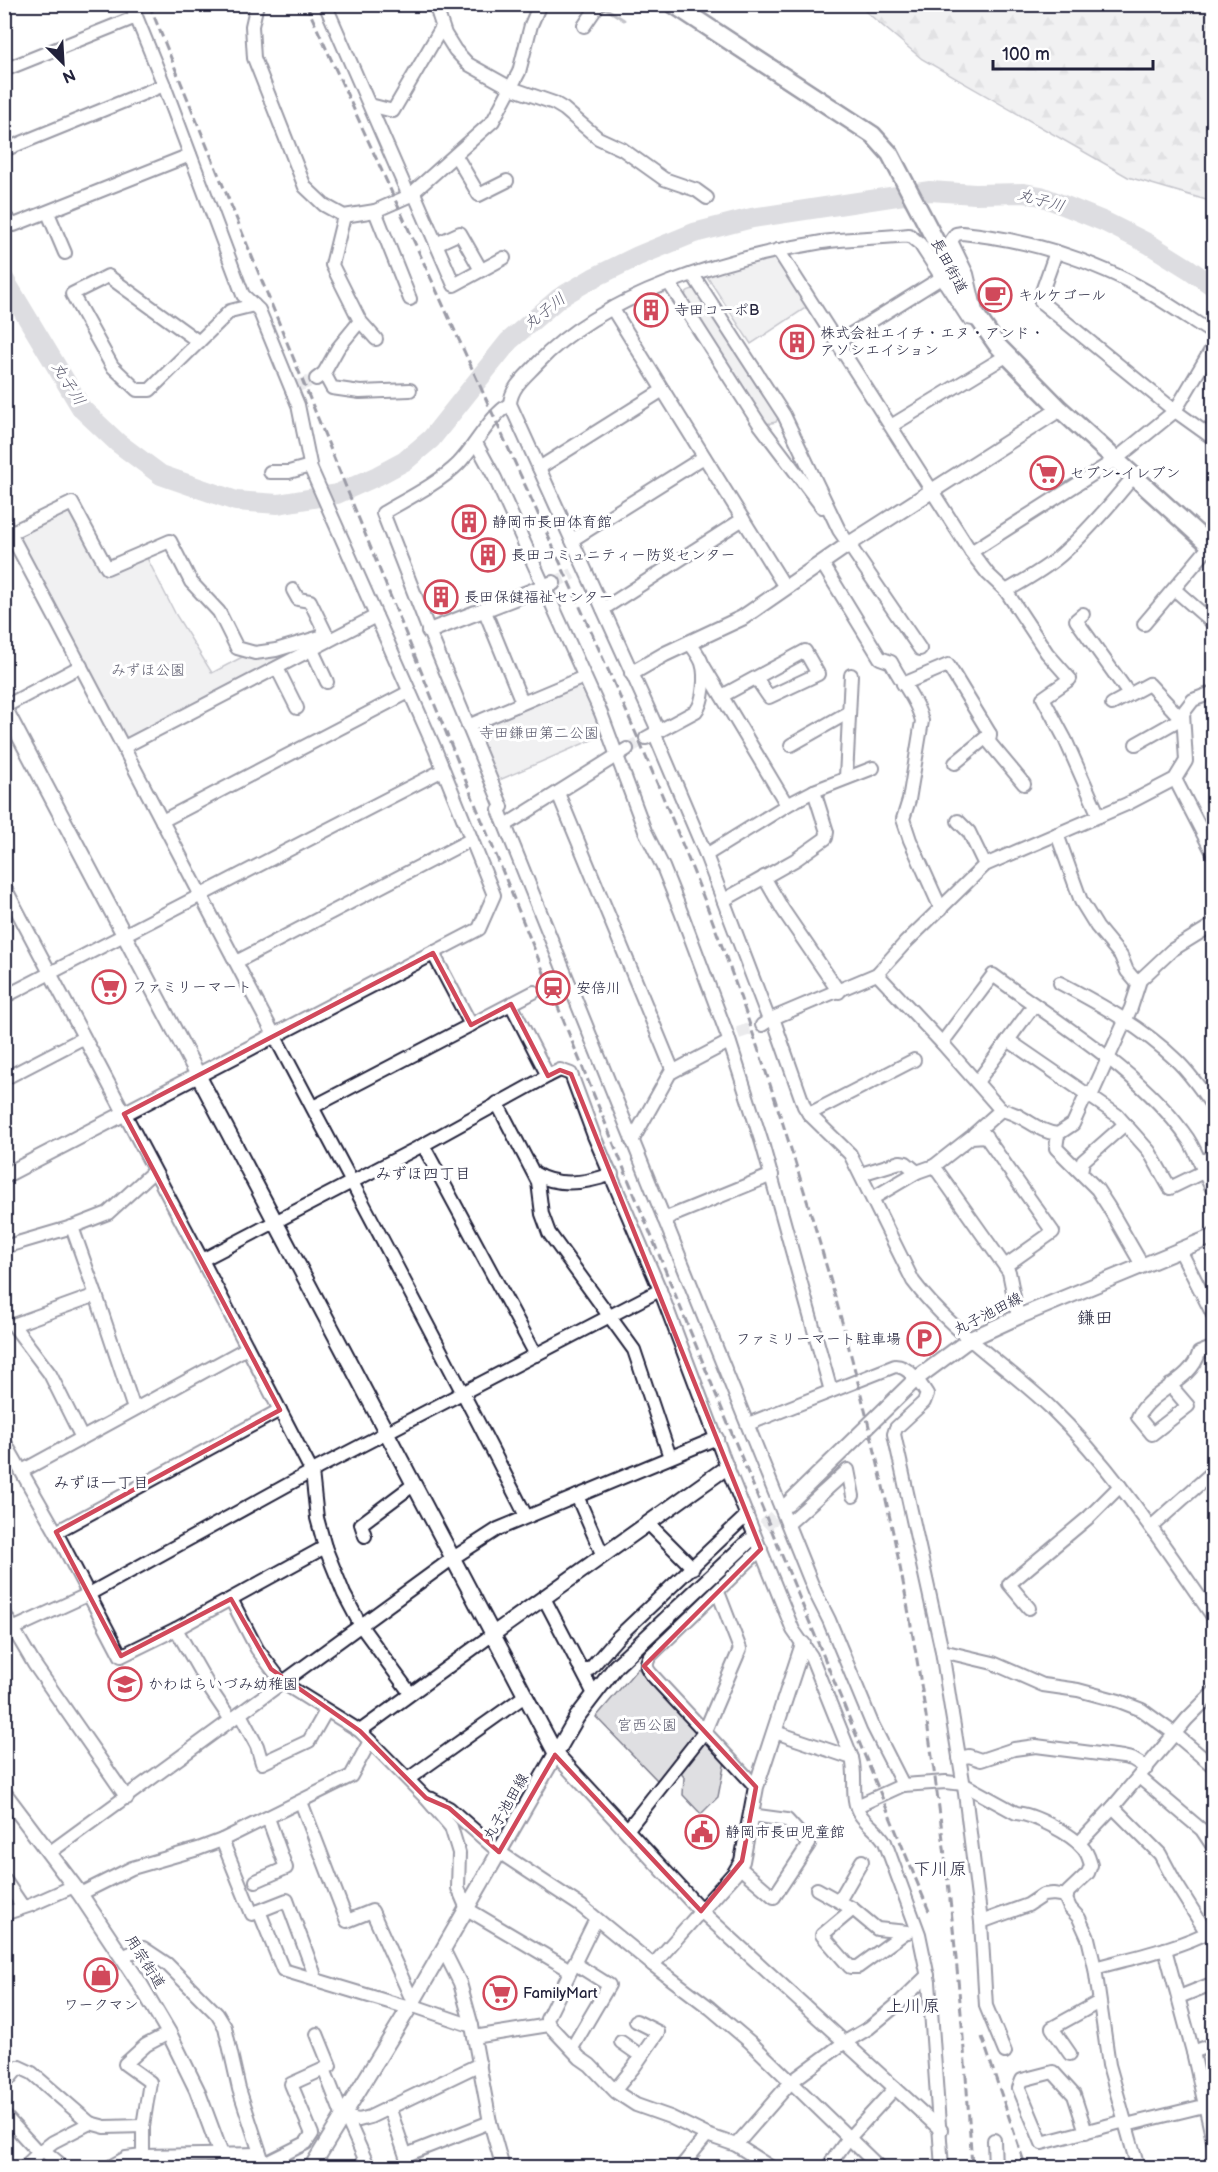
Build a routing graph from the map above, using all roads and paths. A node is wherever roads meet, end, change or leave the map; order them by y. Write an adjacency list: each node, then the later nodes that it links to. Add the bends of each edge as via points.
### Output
1 (131, 4): 8 (street)
2 (257, 4): 24 (street, via 252,26 254,58 306,187 324,205)
3 (325, 4): 14 (street)
4 (435, 4): 10 (street)
5 (540, 4): 13 (street)
6 (599, 4): 9 (street)
7 (673, 4): 37 (main road, 長田街道, via 873,135 890,154)
8 (136, 17): 11 (street); 12 (street)
9 (584, 26)
10 (442, 27): 13 (street, via 468,64); 14 (street, via 393,111)
11 (4, 70)
12 (164, 86): 15 (street); 16 (street)
13 (511, 88): 17 (street, via 493,121); 20 (street, via 564,109 598,138 622,149 664,179)
14 (370, 105): 19 (street)
15 (4, 150)
16 (190, 155): 22 (street); 35 (street, via 243,295)
17 (456, 156): 18 (street, via 479,195); 19 (street)
18 (507, 181)
19 (412, 194): 21 (street); 25 (street)
20 (707, 198)
21 (375, 211): 24 (street); 34 (street)
22 (48, 213): 23 (street, via 14,225); 28 (street)
23 (4, 216)
24 (344, 216): 38 (street, via 332,265)
25 (436, 244): 30 (street, via 460,233); 30 (street, via 454,285)
26 (778, 250): 31 (street); 32 (street, via 909,235 920,244); 42 (street)
27 (1056, 252): 37 (street, via 1002,237 956,234 951,241 967,274); 39 (street, via 1108,271); 49 (street, via 1041,302)
28 (65, 253)
29 (504, 258): 30 (street)
30 (481, 270)
31 (693, 275): 33 (street); 62 (street, via 784,414)
32 (941, 278): 37 (street, via 968,318); 42 (street)
33 (669, 283): 36 (street); 62 (street, via 760,425)
34 (410, 299)
35 (254, 305): 41 (street, via 230,311); 55 (street, via 295,387)
36 (612, 308): 46 (street); 47 (street, via 561,342 518,384 510,394)
37 (978, 320): 44 (main road, 長田街道)
38 (360, 321): 40 (street); 45 (street, via 320,376 332,387 360,392)
39 (1214, 334)
40 (376, 339)
41 (199, 342): 41 (street, via 108,276 72,294 112,366 137,390 150,390)
42 (838, 342): 50 (street)
43 (1214, 345): 49 (street)
44 (1006, 356): 48 (main road, 長田街道); 50 (street)
45 (410, 390)
46 (663, 390): 53 (street); 56 (street)
47 (510, 404): 52 (street, via 499,412); 56 (street)
48 (1060, 409): 54 (main road, 長田街道); 59 (street)
49 (1175, 411): 51 (street); 54 (street)
50 (891, 426): 59 (street)
51 (1214, 439)
52 (476, 443): 68 (street); 79 (street, via 456,465 383,513)
53 (705, 457): 60 (street); 63 (street)
54 (1115, 460): 58 (main road, 長田街道); 66 (street)
55 (311, 468): 57 (street); 76 (street)
56 (539, 468): 63 (street)
57 (270, 472)
58 (1133, 477): 65 (main road, 長田街道); 72 (street, via 1061,555)
59 (933, 491): 64 (street); 66 (street)
60 (743, 519): 69 (street); 74 (street)
61 (8, 528): 80 (street, via 72,503 107,568 170,541 191,582 219,612 237,648 255,653); 85 (street)
62 (839, 530): 64 (street)
63 (572, 540): 74 (street, via 579,572)
64 (849, 544): 67 (street); 82 (street)
65 (1212, 548): 70 (street)
66 (971, 552): 72 (street)
67 (822, 563): 69 (street); 92 (street, via 880,657 891,662)
68 (548, 585): 73 (street); 89 (street)
69 (785, 587): 81 (street, via 742,618)
70 (1174, 589): 77 (street); 78 (street)
71 (293, 590): 80 (street, via 298,598 310,601)
72 (1006, 591): 121 (street, via 1047,653 1070,679 1043,698)
73 (484, 609): 79 (street); 97 (street)
74 (603, 609): 87 (street)
75 (1083, 614): 95 (street, via 1076,620)
76 (376, 616): 80 (street); 93 (street)
77 (1144, 624)
78 (1214, 624)
79 (429, 631): 103 (street)
80 (328, 638): 83 (street)
81 (689, 642): 84 (street); 87 (street)
82 (920, 649)
83 (312, 650): 86 (street); 91 (street)
84 (703, 665): 96 (street); 104 (street, via 699,707)
85 (81, 666): 99 (street); 109 (street)
86 (277, 668): 100 (street); 109 (street)
87 (632, 673): 104 (street)
88 (851, 675): 101 (street)
89 (584, 677): 97 (street); 111 (street)
90 (756, 678): 90 (street, via 769,697 818,674 806,651); 96 (street)
91 (327, 682)
92 (903, 684): 105 (street, via 948,665); 134 (street, via 922,721 903,819)
93 (409, 692): 114 (street); 122 (street)
94 (1214, 692): 102 (street, via 1193,700)
95 (1129, 694): 98 (street); 102 (street, via 1149,684)
96 (722, 696): 120 (street)
97 (522, 702): 103 (street)
98 (1112, 704)
99 (5, 707): 136 (street)
100 (297, 708)
101 (849, 712): 108 (street); 115 (street)
102 (1182, 717): 107 (street); 116 (street, via 1186,761)
103 (468, 726): 124 (street)
104 (657, 731): 106 (street); 127 (street, via 656,737)
105 (990, 734): 112 (street); 117 (street, via 989,742)
106 (646, 738)
107 (1136, 744)
108 (791, 745)
109 (124, 747): 122 (street)
110 (627, 749): 111 (street)
111 (615, 756): 119 (street); 152 (street)
112 (956, 764)
113 (873, 768): 115 (street)
114 (443, 770): 126 (street); 132 (street)
115 (846, 778): 118 (street)
116 (1175, 779): 121 (street); 128 (street)
117 (1024, 784)
118 (814, 791): 120 (street); 130 (street, via 826,838)
119 (558, 793): 124 (street); 158 (street)
120 (787, 805): 127 (street)
121 (1099, 816): 125 (street)
122 (162, 821): 132 (street)
123 (958, 821): 129 (street, via 969,832)
124 (506, 825): 173 (street)
125 (1057, 834): 129 (street); 142 (street, via 1081,901)
126 (470, 840): 137 (street, via 494,895 479,929); 138 (street)
127 (706, 855): 133 (street)
128 (1214, 855)
129 (985, 865): 134 (street)
130 (764, 877): 133 (street); 144 (street)
131 (6, 891): 139 (street)
132 (201, 895): 136 (street); 138 (street)
133 (724, 900): 148 (street)
134 (941, 909): 140 (street)
135 (1214, 924): 142 (street, via 1172,950)
136 (124, 935): 139 (street); 159 (street)
137 (433, 953): 150 (street); 151 (street)
138 (236, 962): 151 (street)
139 (50, 974): 145 (street); 153 (street)
140 (877, 974): 144 (street); 155 (street)
141 (1060, 983): 149 (street)
142 (1138, 984): 149 (street)
143 (534, 992): 146 (street)
144 (839, 992): 148 (street)
145 (4, 998)
146 (511, 1004): 150 (street); 160 (street)
147 (1034, 1005): 154 (street); 155 (street, via 993,975); 156 (street)
148 (768, 1021): 169 (street)
149 (1125, 1021): 156 (street); 166 (street, via 1178,1061)
150 (471, 1025): 165 (street)
151 (274, 1035): 159 (street); 165 (street)
152 (732, 1037): 158 (street); 184 (street)
153 (83, 1038): 161 (street); 168 (street)
154 (1008, 1040): 162 (street); 163 (street)
155 (942, 1043): 162 (street)
156 (1108, 1059): 163 (street); 177 (street, via 1167,1113 1190,1142)
157 (914, 1060): 169 (street)
158 (673, 1071): 173 (street)
159 (199, 1075): 168 (street); 190 (street)
160 (548, 1076): 164 (street); 182 (street, via 560,1070 571,1074)
161 (4, 1079)
162 (977, 1082): 167 (street)
163 (1089, 1094): 170 (street); 172 (street, via 1073,1124)
164 (497, 1103): 174 (street); 181 (street)
165 (313, 1107): 186 (street)
166 (1214, 1108)
167 (1002, 1110): 171 (street); 172 (street, via 1011,1111 1038,1129)
168 (124, 1114): 178 (street); 185 (street)
169 (808, 1114): 183 (street, via 850,1154)
170 (1125, 1124): 177 (street, via 1149,1151 1170,1188); 180 (street, via 1083,1161)
171 (979, 1134): 176 (street); 197 (street, via 1053,1232)
172 (1058, 1134): 180 (street, via 1056,1148)
173 (632, 1141): 189 (street)
174 (423, 1145): 186 (street); 206 (street)
175 (1214, 1156): 177 (street)
176 (934, 1166): 179 (street); 197 (street)
177 (1202, 1167): 187 (street)
178 (154, 1171): 191 (street, via 108,1213); 195 (street)
179 (917, 1172): 183 (street, via 900,1162); 188 (street)
180 (1081, 1172): 196 (street, via 1108,1206)
181 (534, 1173): 182 (street, via 567,1183); 200 (street, via 549,1233)
182 (612, 1174): 198 (street)
183 (861, 1174): 188 (street)
184 (772, 1175): 189 (street); 209 (street)
185 (4, 1176)
186 (353, 1181): 190 (street); 210 (street)
187 (1214, 1192)
188 (873, 1198): 203 (street, via 913,1281 928,1301)
189 (664, 1220): 213 (street)
190 (275, 1221): 195 (street); 214 (street)
191 (72, 1227): 193 (street); 199 (street)
192 (1214, 1236): 194 (street, 丸子池田線)
193 (4, 1247)
194 (1180, 1250): 196 (street, 丸子池田線); 202 (street)
195 (202, 1260): 205 (street)
196 (1142, 1265): 201 (street, 丸子池田線)
197 (1005, 1266): 201 (street)
198 (660, 1290): 200 (street); 216 (street)
199 (96, 1294): 211 (street); 215 (street, via 14,1325 50,1374)
200 (609, 1317): 206 (street); 218 (street, via 638,1359)
201 (1018, 1317): 203 (street, 丸子池田線)
202 (1214, 1317)
203 (970, 1340): 207 (street, 丸子池田線); 224 (street, via 1052,1409)
204 (1214, 1347): 208 (street, via 1199,1353 1196,1364)
205 (248, 1348): 211 (street); 212 (street)
206 (536, 1355): 210 (street)
207 (916, 1379): 209 (street, via 906,1369 895,1366); 227 (street, 丸子池田線); 253 (street, via 927,1398 894,1434)
208 (1170, 1385)
209 (831, 1391): 213 (street)
210 (464, 1392): 214 (street); 229 (street)
211 (134, 1409): 215 (street)
212 (280, 1410): 222 (street); 233 (street)
213 (747, 1425): 231 (street)
214 (386, 1433): 222 (street); 223 (street)
215 (82, 1438): 220 (street)
216 (717, 1438): 218 (street); 219 (street)
217 (4, 1441): 220 (street)
218 (670, 1457): 225 (street)
219 (728, 1467): 228 (street); 230 (street)
220 (22, 1470): 233 (street)
221 (1214, 1471): 232 (street)
222 (312, 1472): 236 (street, via 315,1510); 242 (street)
223 (413, 1485): 234 (street, via 361,1524); 239 (street)
224 (1120, 1486): 232 (street); 245 (street, via 1009,1584)
225 (577, 1496): 229 (street); 238 (street)
226 (853, 1496): 231 (street, via 848,1470)
227 (788, 1504)
228 (747, 1515): 237 (street); 240 (street)
229 (526, 1516): 239 (street)
230 (649, 1524): 238 (street); 240 (street)
231 (788, 1524): 274 (street, via 873,1726)
232 (1151, 1527): 247 (street)
233 (56, 1532): 242 (street)
234 (365, 1536)
235 (749, 1540): 258 (street, 丸子池田線, via 631,1651)
236 (325, 1547): 244 (street); 248 (street)
237 (761, 1550): 241 (street); 252 (street, via 793,1630)
238 (603, 1556): 243 (street)
239 (453, 1558): 248 (street); 251 (street)
240 (693, 1568): 254 (street, via 619,1636 590,1669)
241 (718, 1592): 263 (street, via 740,1649); 263 (street, via 646,1663 652,1675)
242 (89, 1594): 249 (street, via 121,1656); 250 (street)
243 (544, 1598): 251 (street); 254 (street)
244 (231, 1599): 249 (street); 255 (street, via 257,1649)
245 (1029, 1608)
246 (4, 1613): 250 (street)
247 (1214, 1618)
248 (362, 1626): 255 (street); 257 (street)
249 (176, 1629): 261 (street, via 212,1692)
250 (10, 1631): 277 (street)
251 (493, 1634): 257 (street); 259 (street)
252 (803, 1644): 264 (street); 268 (street)
253 (942, 1652): 265 (street, via 993,1663 1043,1685 1111,1698 1142,1710); 269 (street)
254 (578, 1664): 258 (street)
255 (283, 1683): 260 (street); 261 (street)
256 (1214, 1692): 265 (street)
257 (410, 1693): 262 (street)
258 (594, 1694): 267 (street, 丸子池田線)
259 (526, 1695): 267 (street); 272 (street)
260 (326, 1710): 261 (street, via 309,1741 262,1763 257,1746); 262 (street)
261 (236, 1717): 277 (street)
262 (360, 1731): 266 (street)
263 (705, 1731): 275 (street); 284 (street)
264 (775, 1732): 268 (street); 275 (street)
265 (1175, 1734): 270 (street); 271 (street)
266 (370, 1741): 272 (street); 279 (street, via 351,1776)
267 (556, 1754): 284 (street); 288 (street, 丸子池田線)
268 (852, 1758): 280 (street)
269 (959, 1758): 271 (street, via 981,1760 1036,1746 1123,1757); 273 (street)
270 (1214, 1767)
271 (1143, 1772): 281 (street); 287 (street, via 1202,1830)
272 (408, 1779): 278 (street)
273 (963, 1784): 274 (street); 286 (street, via 1016,1813 1046,1822); 305 (street)
274 (903, 1785): 280 (street)
275 (756, 1787): 282 (street)
276 (4, 1793): 289 (street, 用宗街道)
277 (127, 1798): 289 (street)
278 (426, 1798): 288 (street, via 449,1808); 299 (street, via 451,1827 459,1853 458,1888)
279 (301, 1802): 283 (street); 320 (street, via 348,1921 372,1911)
280 (857, 1806): 308 (street, via 885,1842)
281 (1113, 1807): 286 (street); 306 (street, via 1160,1854 1170,1885)
282 (751, 1815): 291 (street); 291 (street, via 787,1820 809,1844 774,1897)
283 (268, 1818): 285 (street); 293 (street, via 286,1868)
284 (627, 1830): 302 (street)
285 (222, 1840): 295 (street); 301 (street, via 252,1914)
286 (1079, 1843): 296 (street, via 1091,1865)
287 (1214, 1848)
288 (499, 1852): 299 (street, 丸子池田線); 304 (street)
289 (49, 1853): 295 (street, 用宗街道)
290 (862, 1861): 297 (street)
291 (739, 1867): 302 (street)
292 (4, 1879): 298 (street)
293 (256, 1881)
294 (817, 1889): 297 (street)
295 (77, 1890): 298 (street); 311 (street, 用宗街道)
296 (1067, 1896): 305 (street, via 1043,1895 1028,1905); 314 (street, via 1088,1938)
297 (839, 1902): 300 (street)
298 (23, 1907): 303 (street)
299 (467, 1909): 309 (street, 丸子池田線); 313 (street)
300 (853, 1909): 307 (street, via 877,1929); 307 (street, via 822,1935 850,1967 858,1967)
301 (259, 1911): 315 (street, via 287,1900); 320 (street, via 283,1970)
302 (701, 1911): 312 (street); 327 (street)
303 (4, 1914)
304 (596, 1919): 312 (street); 313 (street)
305 (981, 1922): 330 (street, via 987,2006)
306 (1210, 1931): 310 (street)
307 (906, 1932): 308 (street)
308 (919, 1934): 316 (street)
309 (443, 1949): 320 (street, 丸子池田線); 323 (street, via 460,1983)
310 (1165, 1949): 314 (street); 318 (street)
311 (124, 1956): 324 (street, 用宗街道); 359 (street, via 143,1948 167,1964 217,2014 227,2034 239,2089)
312 (653, 1965): 337 (street, via 710,2008)
313 (572, 1966): 322 (street, via 547,2019); 329 (street, via 609,1985)
314 (1095, 1968): 319 (street)
315 (314, 1973)
316 (928, 1975): 327 (street, via 891,2010); 348 (street)
317 (1214, 1983): 318 (street)
318 (1179, 1997): 331 (street)
319 (1099, 2002): 332 (street, via 1052,2028); 346 (street, via 1109,2065)
320 (411, 2005): 323 (street); 343 (street, 丸子池田線)
321 (636, 2020): 333 (street, via 658,2032)
322 (549, 2025): 323 (street); 329 (street)
323 (473, 2031): 334 (street)
324 (168, 2033): 347 (street, via 146,2045 125,2064 150,2082); 357 (street, 用宗街道, via 197,2090)
325 (317, 2034): 335 (street, via 330,2066)
326 (621, 2042): 333 (street)
327 (845, 2042): 337 (street); 338 (street)
328 (1214, 2044): 331 (street)
329 (572, 2048): 339 (street)
330 (1005, 2052)
331 (1193, 2052): 340 (street)
332 (1070, 2054)
333 (641, 2056): 339 (street)
334 (480, 2064): 341 (street); 344 (street)
335 (324, 2069): 343 (street); 359 (street, via 291,2084 312,2134 306,2143)
336 (4, 2076): 345 (street, via 8,2080 20,2067 32,2073)
337 (791, 2082): 351 (street); 353 (street)
338 (895, 2088): 348 (street); 351 (street)
339 (615, 2090): 350 (street, via 636,2105)
340 (1210, 2104): 346 (street); 354 (street)
341 (389, 2107): 343 (street, via 370,2117); 358 (street)
342 (5, 2116): 355 (street)
343 (340, 2122): 363 (street, 丸子池田線); 364 (street, via 348,2121)
344 (490, 2122): 358 (street); 365 (street)
345 (90, 2123): 347 (street, via 105,2127); 355 (street)
346 (1126, 2123): 349 (street); 372 (street)
347 (144, 2126): 356 (street)
348 (941, 2130): 370 (street)
349 (1086, 2132): 349 (street, via 1074,2095 1053,2072 1022,2080 1019,2088 1042,2143)
350 (707, 2134): 353 (street); 366 (street)
351 (848, 2139): 368 (street); 369 (street)
352 (994, 2140): 371 (street)
353 (736, 2145): 367 (street)
354 (1214, 2145)
355 (41, 2151): 360 (street); 361 (street)
356 (143, 2156): 357 (street); 362 (street, via 126,2158)
357 (224, 2161): 359 (street)
358 (408, 2161)
359 (263, 2162)
360 (23, 2168)
361 (65, 2168)
362 (108, 2168)
363 (313, 2168)
364 (369, 2168)
365 (503, 2168)
366 (680, 2168)
367 (772, 2168)
368 (827, 2168)
369 (879, 2168)
370 (942, 2168)
371 (995, 2168)
372 (1138, 2168)

